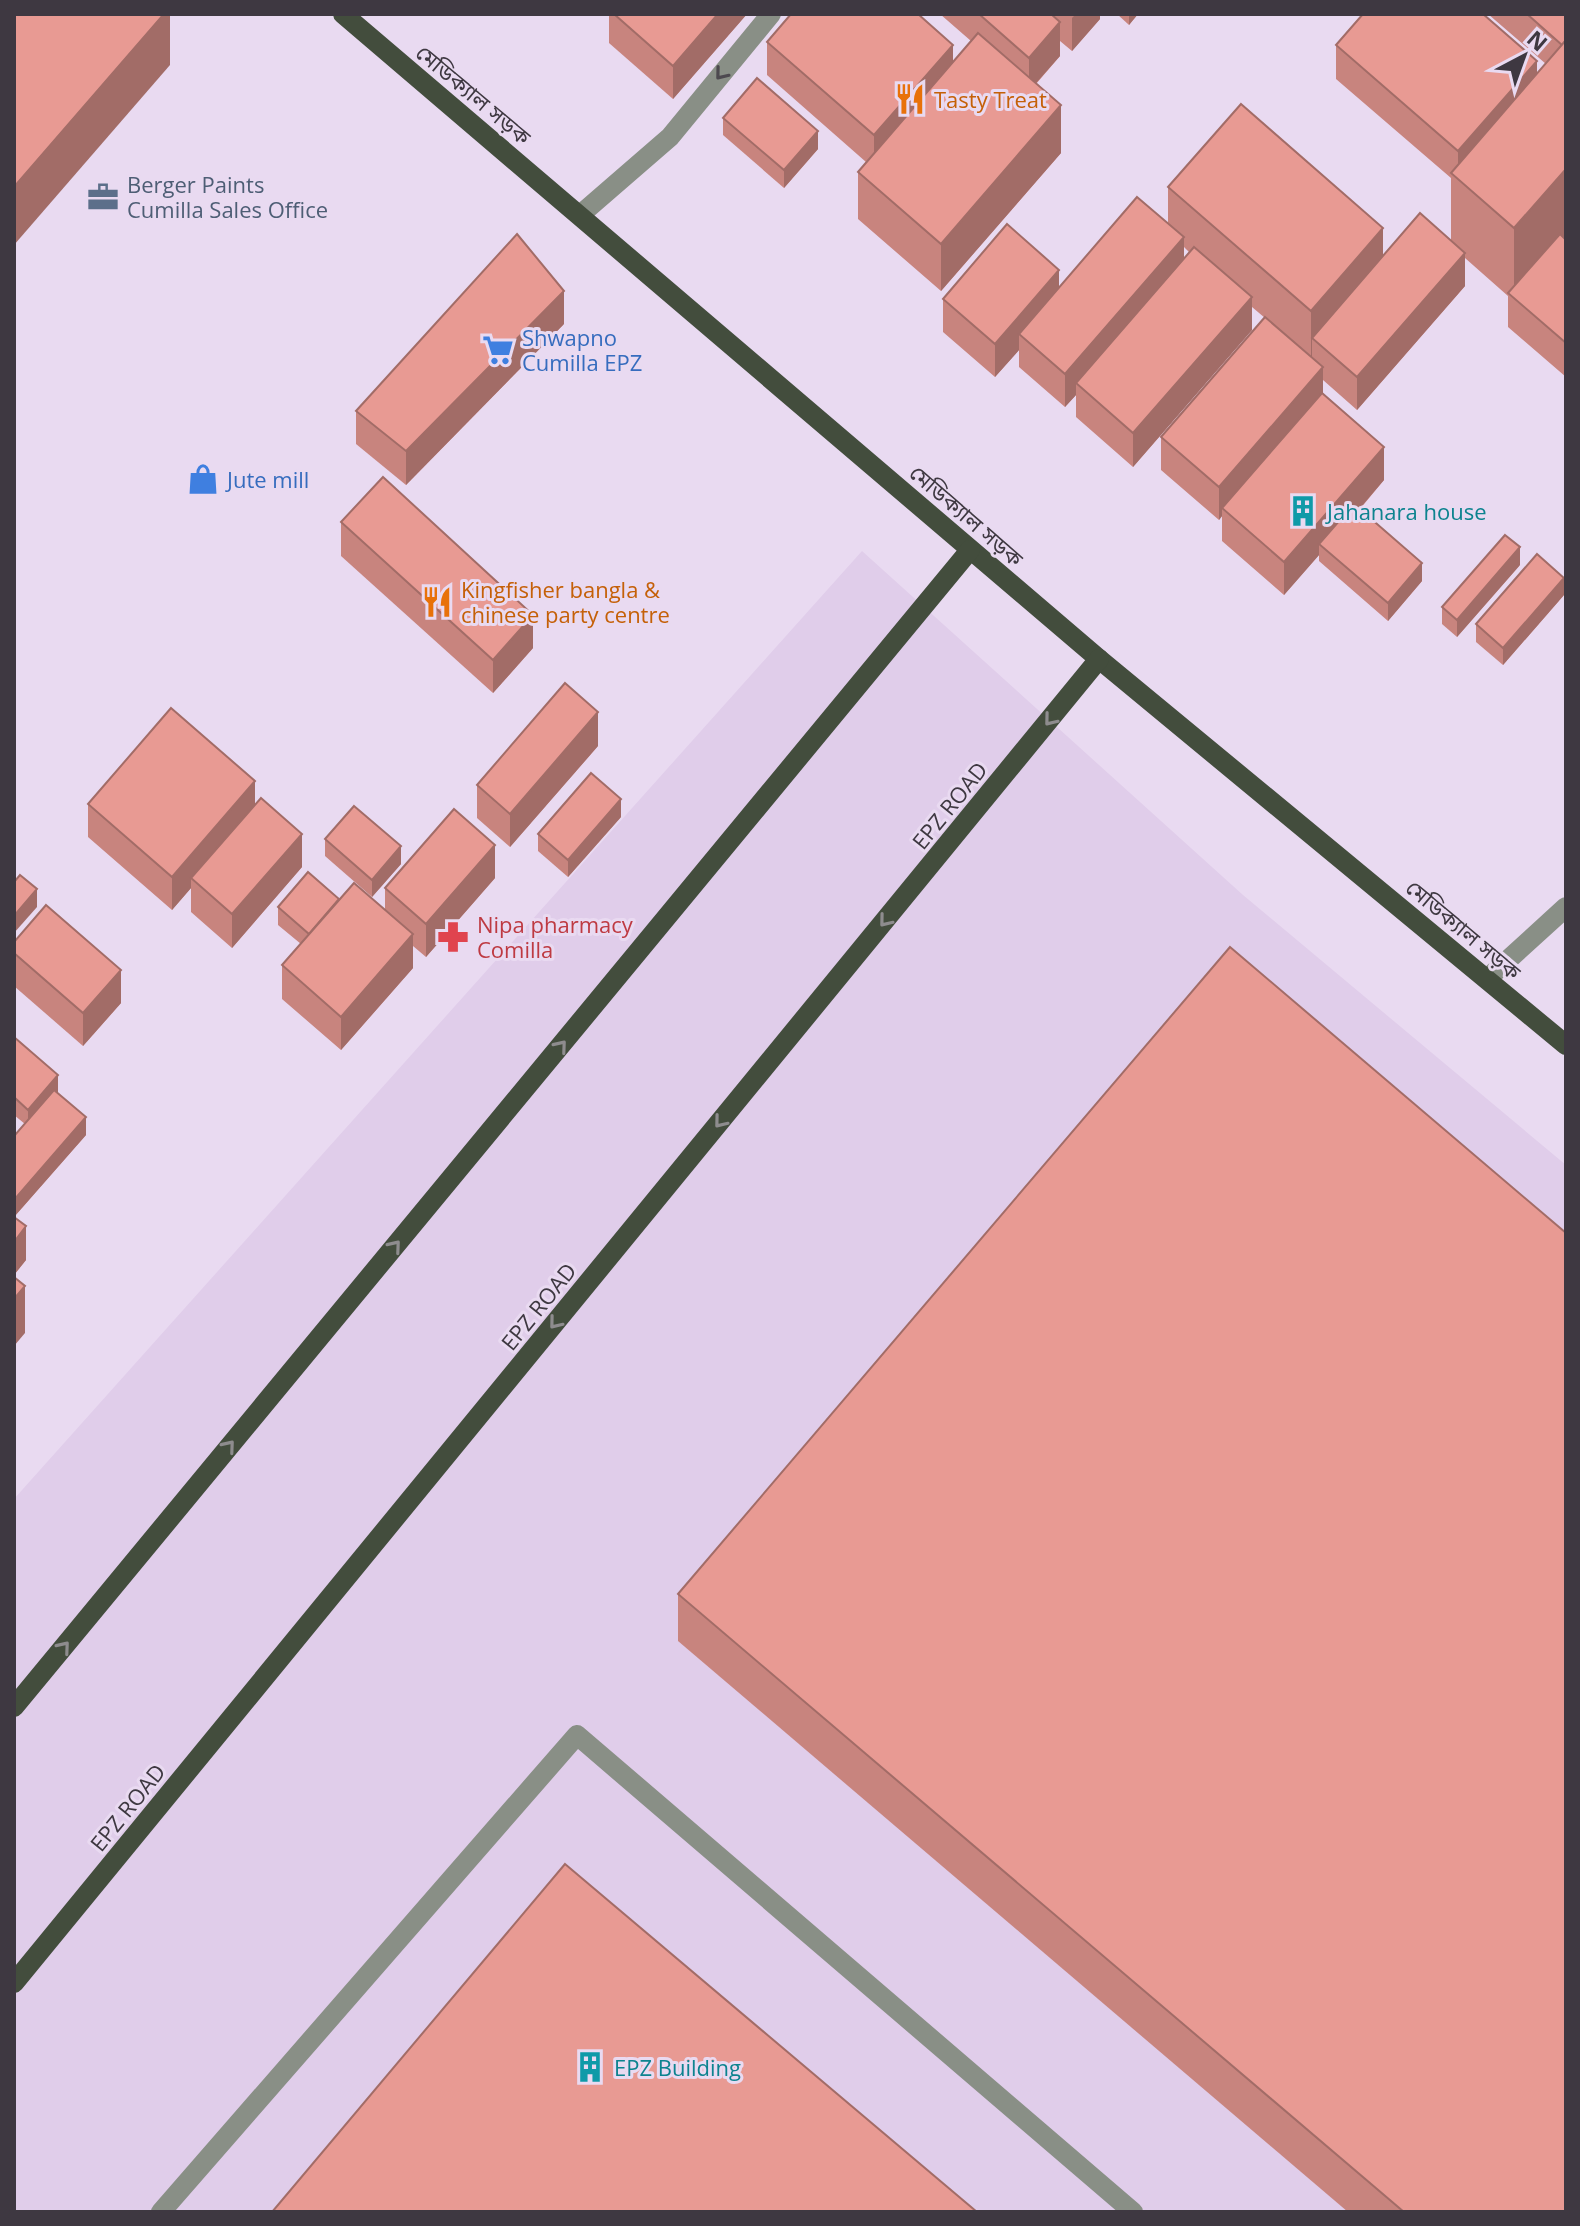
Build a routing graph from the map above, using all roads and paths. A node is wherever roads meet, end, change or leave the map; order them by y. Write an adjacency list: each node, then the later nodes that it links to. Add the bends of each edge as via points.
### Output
1 (343, 14): 3 (main road, মেডিক্যাল সড়ক)
2 (771, 14): 3 (street, one-way to 3, via 670,137)
3 (580, 215): 4 (main road, মেডিক্যাল সড়ক)
4 (970, 550): 5 (main road, মেডিক্যাল সড়ক); 9 (main road, one-way to 4)
5 (1099, 659): 7 (main road, মেডিক্যাল সড়ক); 10 (main road, EPZ ROAD, one-way to 10)
6 (1566, 907): 7 (street)
7 (1487, 979): 8 (main road, মেডিক্যাল সড়ক)
8 (1566, 1045)
9 (14, 1707)
10 (14, 1983)
11 (161, 2212): 12 (street, via 577,1735)
12 (1133, 2212)

